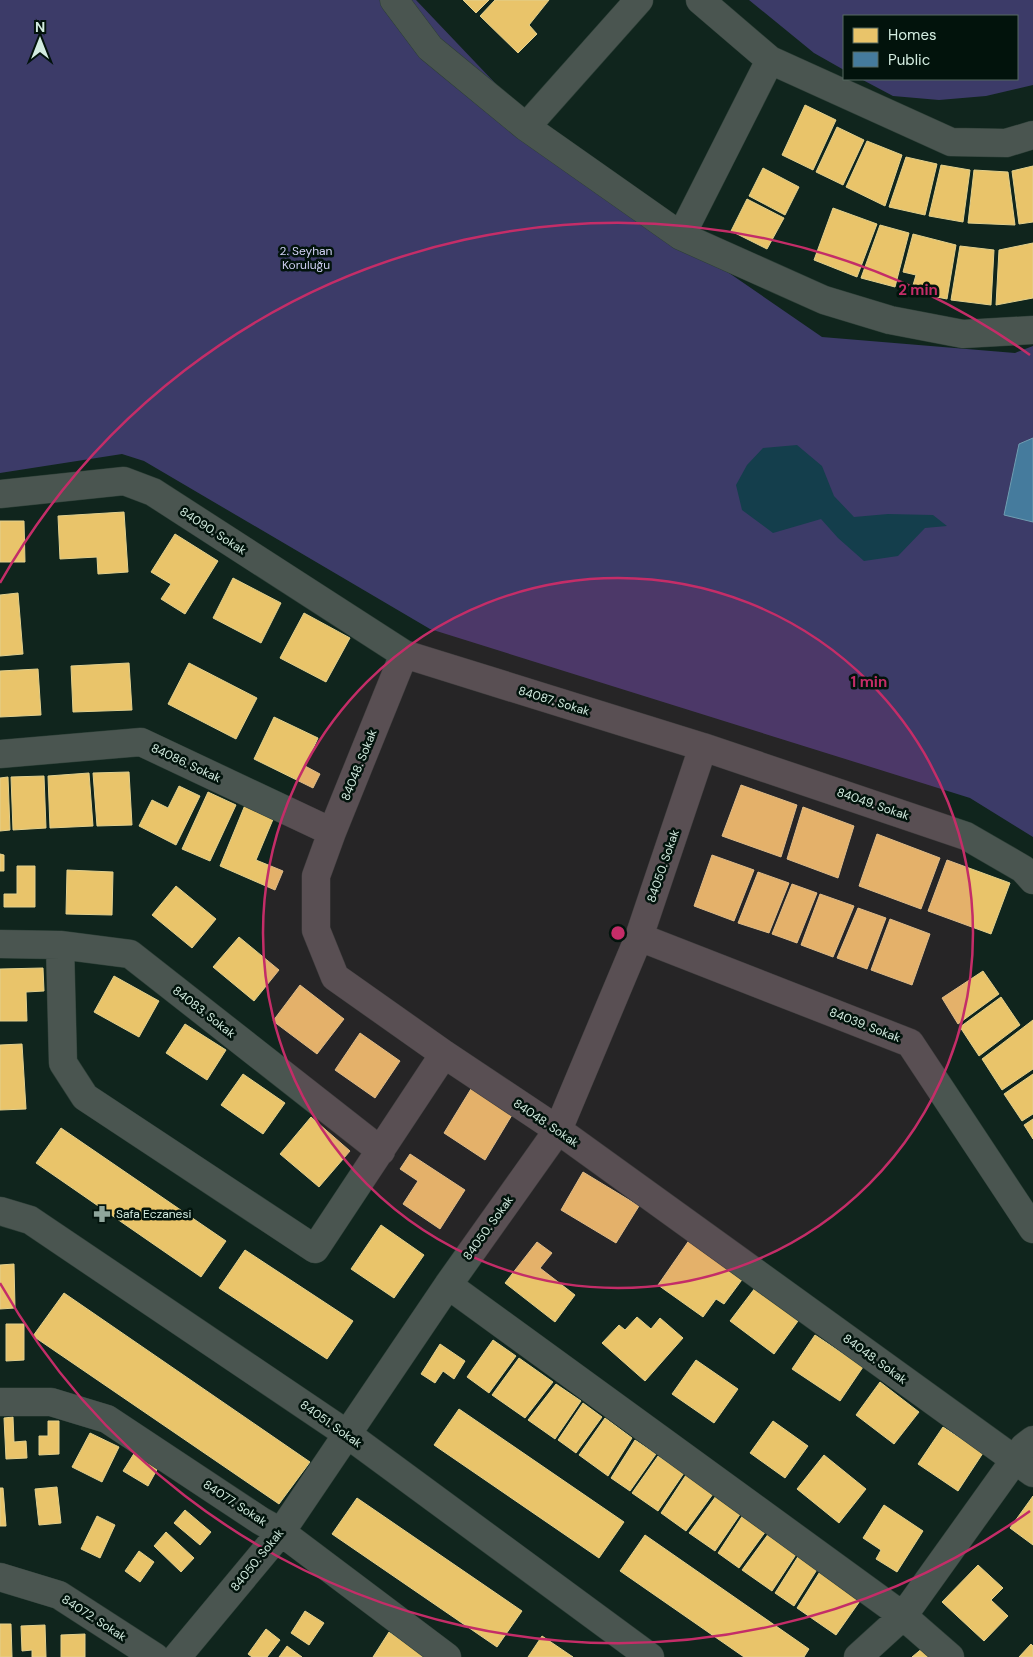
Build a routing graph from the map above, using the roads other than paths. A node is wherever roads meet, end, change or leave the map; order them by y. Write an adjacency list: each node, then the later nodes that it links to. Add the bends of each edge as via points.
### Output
1 (394, 0): 5 (street, via 430,48)
2 (639, 0): 5 (street)
3 (700, 0): 4 (street)
4 (770, 60): 6 (street, via 951,142 1006,143); 7 (street)
5 (526, 127): 7 (street)
6 (1033, 135)
7 (681, 236): 8 (street, via 824,300 890,320 963,334)
8 (1033, 330)
9 (0, 494): 10 (street, 84090. Sokak, via 124,481 138,486)
10 (404, 654): 11 (street, 84087. Sokak); 13 (street, 84048. Sokak)
11 (704, 747): 14 (street, 84049. Sokak, via 966,836 1023,869); 15 (street, 84050. Sokak)
12 (0, 754): 13 (street, 84086. Sokak, via 142,742)
13 (332, 832): 18 (street, 84048. Sokak, via 316,876 316,930 335,977)
14 (1033, 880)
15 (639, 937): 19 (street, 84050. Sokak); 22 (street, 84039. Sokak, via 910,1043)
16 (0, 944): 17 (street, 84083. Sokak)
17 (60, 945): 20 (street, 84083. Sokak, via 130,954); 20 (street, via 63,1063 85,1098 315,1249)
18 (444, 1054): 19 (street, 84048. Sokak); 20 (street)
19 (558, 1130): 23 (street, 84050. Sokak); 27 (street, 84048. Sokak)
20 (381, 1151)
21 (0, 1211): 25 (street, 84051. Sokak, via 30,1220)
22 (1033, 1230)
23 (448, 1285): 25 (street, 84050. Sokak); 30 (street)
24 (0, 1402): 28 (street, 84077. Sokak, via 51,1402 107,1419)
25 (347, 1434): 28 (street, 84050. Sokak); 34 (street, 84051. Sokak)
26 (1033, 1440): 27 (street, via 1024,1447)
27 (1024, 1467): 30 (street)
28 (281, 1532): 32 (street, 84050. Sokak); 33 (street, 84077. Sokak)
29 (0, 1577): 31 (street, 84072. Sokak, via 59,1595)
30 (903, 1616): 35 (street); 36 (street)
31 (155, 1657)
32 (177, 1657)
33 (448, 1657)
34 (650, 1657)
35 (858, 1657)
36 (950, 1657)

